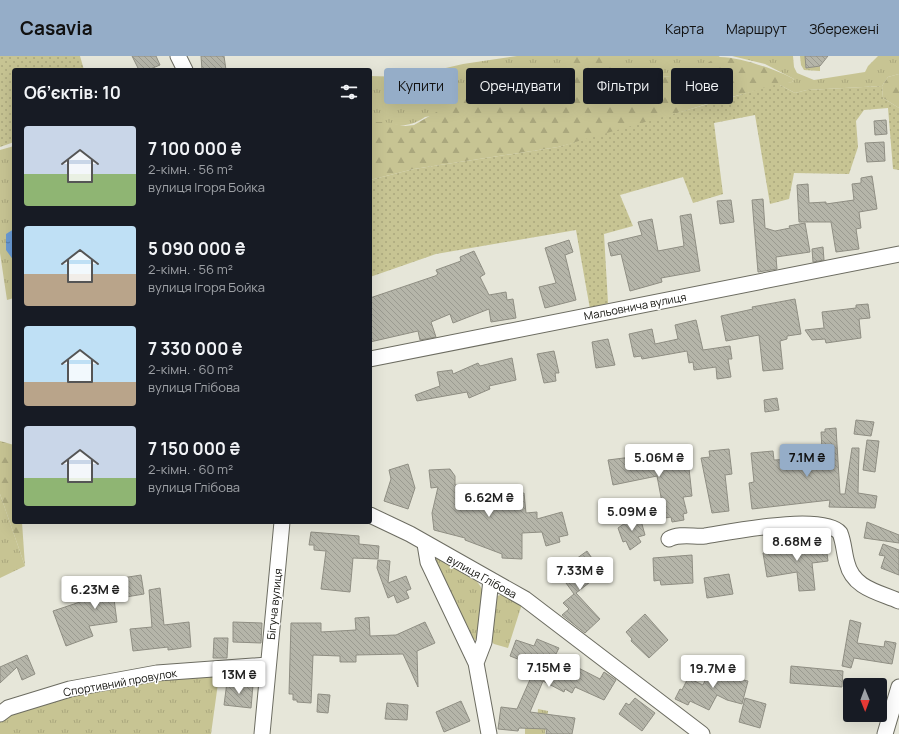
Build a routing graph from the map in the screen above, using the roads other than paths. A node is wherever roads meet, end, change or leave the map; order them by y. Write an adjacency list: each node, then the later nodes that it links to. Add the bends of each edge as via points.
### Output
1 (178, 56): 2 (street)
2 (184, 68)
3 (899, 254): 4 (street, Мальовнича вулиця)
4 (372, 359)
5 (372, 515): 8 (street, вулиця Глібова)
6 (282, 524): 12 (street, Бігуча вулиця)
7 (669, 539): 10 (street, via 774,526 826,525 840,533 848,568 856,581)
8 (425, 544): 9 (street, вулиця Глібова); 11 (street, via 428,562)
9 (491, 580): 11 (street, via 484,642); 17 (street, вулиця Глібова, via 524,599)
10 (899, 601)
11 (476, 663): 16 (street)
12 (268, 665): 14 (street, Спортивний провулок, via 157,674 70,689 8,708); 15 (street, Бігуча вулиця)
13 (899, 687): 18 (street)
14 (0, 714)
15 (262, 734)
16 (490, 734)
17 (702, 734)
18 (886, 734)

